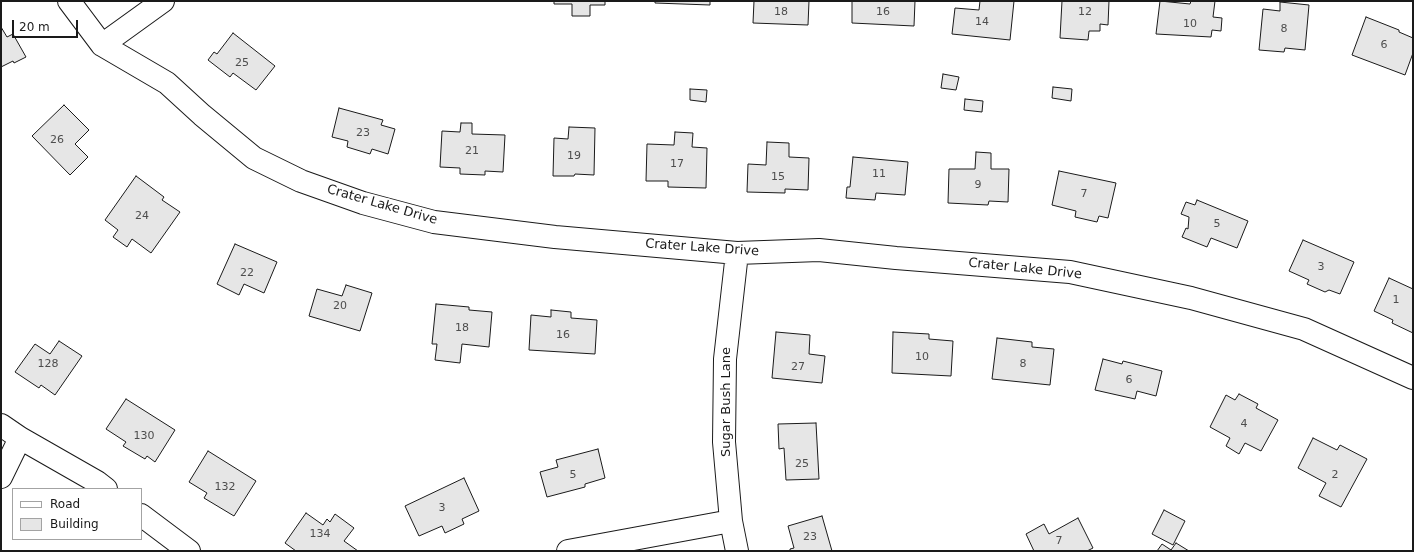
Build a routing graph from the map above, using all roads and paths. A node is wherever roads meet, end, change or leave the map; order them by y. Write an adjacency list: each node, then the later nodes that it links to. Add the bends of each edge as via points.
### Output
1 (69, 1): 3 (street, Crater Lake Drive)
2 (163, 1): 3 (street)
3 (102, 45): 4 (street, Crater Lake Drive, via 167,83 254,158 301,181 362,203 434,222 555,237)
4 (737, 253): 5 (street, Crater Lake Drive, via 819,250 1070,272 1191,298 1304,329); 11 (street, Sugar Bush Lane, via 725,359 724,442)
5 (1413, 378)
6 (1, 425): 7 (street)
7 (20, 438): 8 (street); 9 (street)
8 (1, 477)
9 (105, 488)
10 (142, 516): 12 (street)
11 (731, 521): 13 (street); 14 (street, Sugar Bush Lane)
12 (189, 551)
13 (568, 551)
14 (737, 551)

